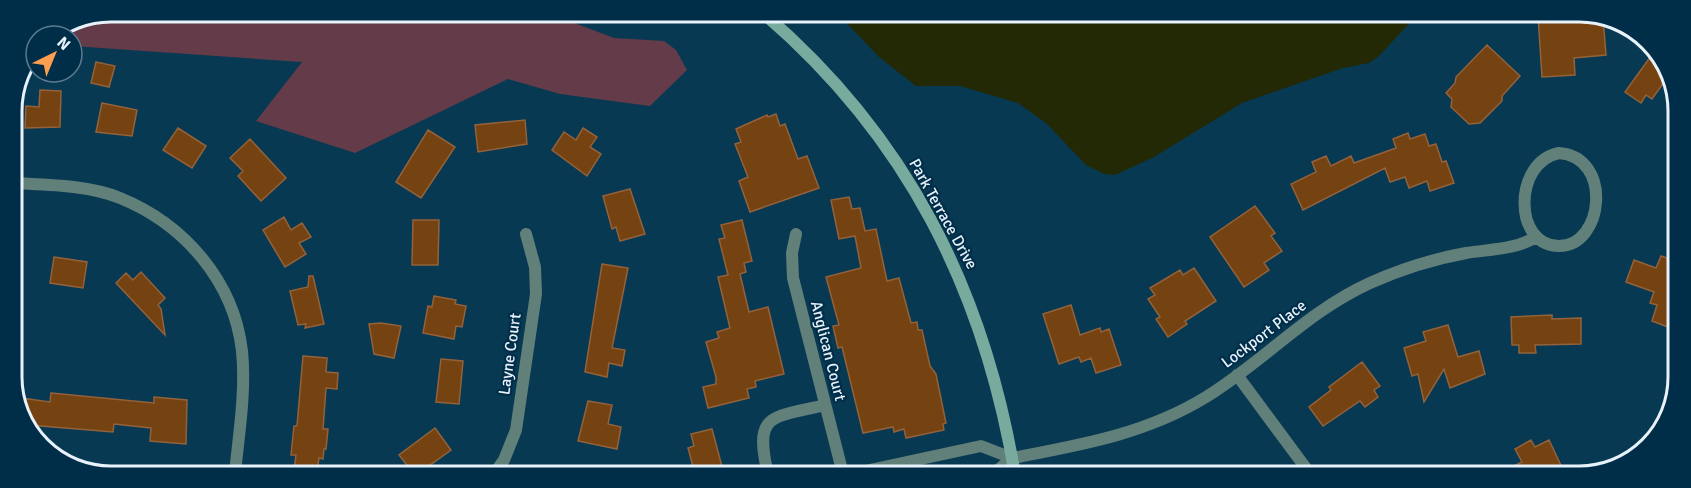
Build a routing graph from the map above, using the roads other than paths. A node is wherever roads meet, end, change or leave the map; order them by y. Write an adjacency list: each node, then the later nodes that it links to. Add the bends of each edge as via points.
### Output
1 (772, 22): 8 (street, Park Terrace Drive, via 812,58 850,101 919,197 970,303 993,368)
2 (23, 184): 13 (street, via 119,197 168,225 205,260 232,311 242,352)
3 (526, 234): 14 (street, Layne Court, via 535,267 536,294 516,430)
4 (796, 234): 7 (street, Anglican Court, via 793,278)
5 (1536, 237): 5 (street, via 1552,246 1571,244 1580,240 1591,224 1594,181 1585,163 1577,157 1549,155 1529,175 1526,219); 6 (street, Lockport Place, via 1508,248 1439,259 1369,284 1306,321)
6 (1237, 375): 8 (street, Lockport Place, via 1191,406 1135,431); 12 (street)
7 (825, 405): 15 (street, via 769,423 762,431 761,442); 16 (street, Anglican Court)
8 (1012, 458): 9 (street, via 981,446); 10 (street); 11 (street, Park Terrace Drive)
9 (914, 465)
10 (1003, 465)
11 (1013, 465)
12 (1304, 465)
13 (236, 466)
14 (500, 466)
15 (766, 466)
16 (841, 466)

